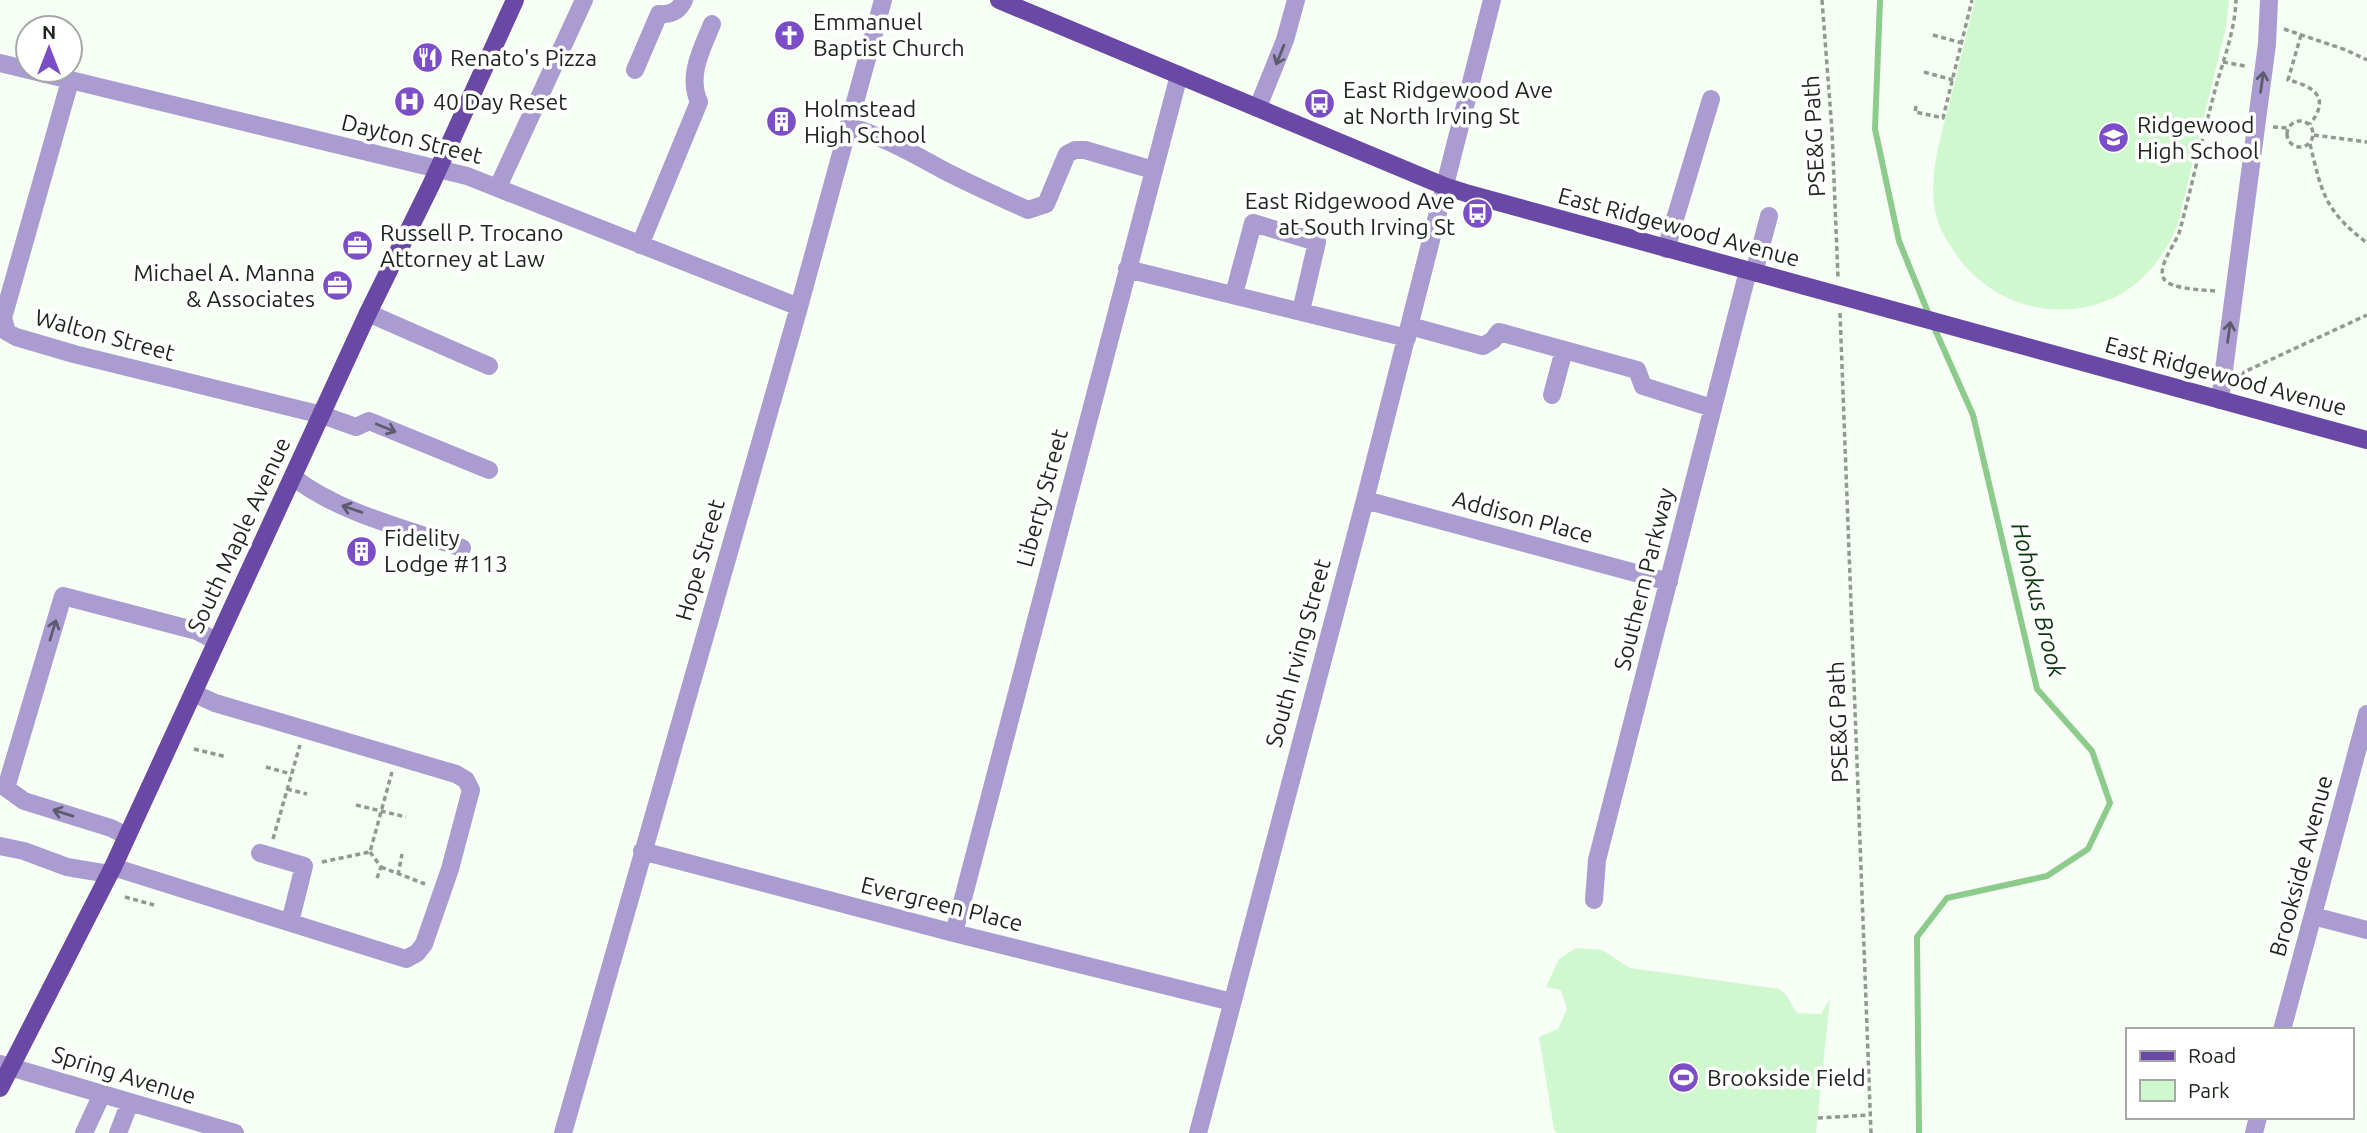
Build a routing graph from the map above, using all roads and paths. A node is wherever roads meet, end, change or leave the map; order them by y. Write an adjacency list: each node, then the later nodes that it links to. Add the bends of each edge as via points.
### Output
1 (515, 0): 34 (main road, South Maple Avenue)
2 (584, 0): 37 (street)
3 (684, 0): 18 (street, via 678,10 659,14)
4 (883, 0): 28 (street, Hope Street)
5 (999, 0): 20 (main road, East Ridgewood Avenue)
6 (1296, 0): 26 (street, one-way to 26)
7 (1492, 0): 36 (street, South Irving Street)
8 (1822, 0): 43 (path, PSE&G Path)
9 (1972, 0): 14 (path)
10 (2236, 0): 16 (path)
11 (2269, 0): 57 (street, one-way to 11)
12 (712, 24): 40 (street, via 696,64 699,102)
13 (1933, 35): 14 (path)
14 (1962, 43): 21 (path)
15 (2367, 60): 27 (path, via 2301,35 2288,80 2306,85 2318,96)
16 (2223, 62): 17 (path); 45 (path, via 2178,239 2165,260 2162,277 2178,286)
17 (2237, 65)
18 (635, 69)
19 (1924, 72): 21 (path)
20 (1179, 75): 26 (main road, East Ridgewood Avenue); 35 (street, Liberty Street)
21 (1953, 80): 25 (path, via 1943,118 1914,112)
22 (70, 84): 59 (street, Walton Street, via 3,318 7,332 74,354)
23 (84, 84): 34 (street, Dayton Street)
24 (1712, 99): 41 (street)
25 (1916, 106)
26 (1258, 107): 36 (main road, East Ridgewood Avenue)
27 (2310, 124): 30 (path, via 2298,121); 31 (path)
28 (848, 126): 35 (street, via 1028,210 1046,204 1067,154 1075,150); 47 (street, Hope Street)
29 (2272, 127): 30 (path)
30 (2288, 128): 33 (path, via 2292,145)
31 (2314, 135): 32 (path); 33 (path)
32 (2367, 142)
33 (2310, 144): 39 (path, via 2328,204)
34 (438, 169): 37 (street, Dayton Street); 50 (main road, South Maple Avenue)
35 (1153, 170): 42 (street, Liberty Street)
36 (1444, 186): 41 (main road, East Ridgewood Avenue); 52 (street, South Irving Street)
37 (498, 187): 40 (street, Dayton Street)
38 (1769, 216): 44 (street, Southern Parkway)
39 (2367, 243)
40 (640, 245): 47 (street, Dayton Street)
41 (1666, 249): 44 (main road, East Ridgewood Avenue)
42 (1127, 269): 46 (street); 98 (street, Liberty Street)
43 (1838, 271)
44 (1751, 272): 57 (main road, East Ridgewood Avenue); 58 (street, Southern Parkway)
45 (2216, 292)
46 (1234, 294): 49 (street); 49 (street, via 1253,223 1317,242)
47 (799, 307): 82 (street, Hope Street)
48 (1840, 310): 106 (path, PSE&G Path)
49 (1301, 311): 52 (street)
50 (368, 313): 54 (street); 59 (main road, South Maple Avenue)
51 (2367, 315): 55 (path, via 2244,372)
52 (1408, 332): 53 (street, via 1483,346 1499,332); 63 (street, South Irving Street)
53 (1564, 350): 56 (street); 58 (street, via 1637,370 1643,386)
54 (489, 366)
55 (2238, 380)
56 (1552, 395)
57 (2220, 400): 60 (main road, East Ridgewood Avenue)
58 (1712, 408): 65 (street, Southern Parkway)
59 (322, 415): 61 (street, one-way to 61, via 356,427 369,421); 62 (main road, South Maple Avenue)
60 (2367, 440)
61 (489, 470)
62 (293, 477): 64 (street, one-way to 62, via 337,504); 66 (main road, South Maple Avenue)
63 (1365, 499): 65 (street, Addison Place); 99 (street, South Irving Street)
64 (462, 548)
65 (1669, 582): 93 (street, Southern Parkway, via 1597,860)
66 (216, 641): 67 (main road, South Maple Avenue); 80 (street, one-way to 66, via 24,801 6,788 63,596 197,631)
67 (193, 693): 69 (street); 80 (main road, South Maple Avenue)
68 (2367, 714): 95 (street, Brookside Avenue)
69 (304, 730): 72 (street); 74 (path)
70 (194, 749): 71 (path)
71 (227, 757)
72 (396, 757): 78 (path); 91 (street, via 456,774 471,790)
73 (266, 767): 74 (path)
74 (291, 774): 75 (path)
75 (287, 789): 76 (path); 85 (path)
76 (307, 794)
77 (356, 805): 78 (path)
78 (381, 811): 79 (path); 83 (path)
79 (406, 817)
80 (127, 836): 88 (main road, South Maple Avenue)
81 (0, 846): 88 (street, via 60,865)
82 (642, 851): 98 (street, Evergreen Place); 111 (street, Hope Street)
83 (370, 852): 86 (path); 87 (path)
84 (402, 854): 89 (path)
85 (264, 855): 86 (street)
86 (304, 866): 96 (street)
87 (381, 867): 89 (path); 90 (path)
88 (111, 870): 96 (street); 102 (main road, South Maple Avenue)
89 (398, 875): 91 (path)
90 (376, 881)
91 (442, 890): 96 (street, via 424,944 406,959)
92 (125, 897): 94 (path)
93 (1594, 900)
94 (154, 905)
95 (2313, 916): 97 (street); 100 (street, Brookside Avenue)
96 (290, 922)
97 (2367, 930)
98 (954, 933): 99 (street, Evergreen Place)
99 (1232, 1002): 112 (street, South Irving Street)
100 (2283, 1028)
101 (0, 1050): 102 (street)
102 (5, 1065): 103 (main road, South Maple Avenue); 104 (street, Spring Avenue)
103 (0, 1088)
104 (102, 1094): 105 (street, Spring Avenue); 108 (street)
105 (130, 1102): 109 (street); 110 (street, Spring Avenue)
106 (1870, 1115): 107 (path); 113 (path, PSE&G Path)
107 (1818, 1118)
108 (84, 1133)
109 (118, 1133)
110 (234, 1133)
111 (563, 1133)
112 (1198, 1133)
113 (1871, 1133)

